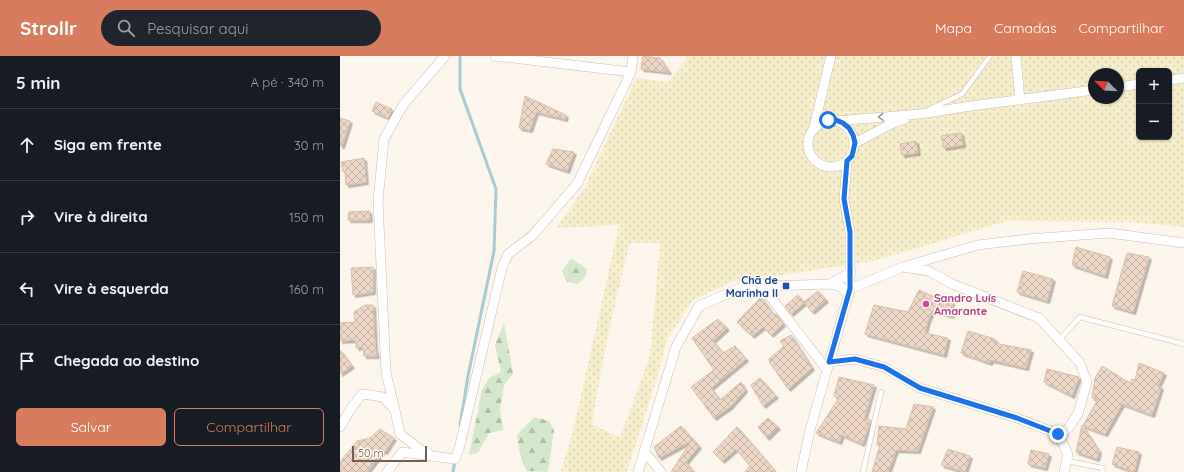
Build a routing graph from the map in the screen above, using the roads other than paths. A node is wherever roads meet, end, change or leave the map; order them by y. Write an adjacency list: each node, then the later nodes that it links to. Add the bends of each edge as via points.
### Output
1 (445, 56): 29 (street, via 403,105 384,138 378,201 386,373)
2 (495, 56): 7 (street)
3 (633, 56): 7 (street)
4 (831, 56): 16 (street)
5 (990, 56): 14 (lane, via 962,94)
6 (1016, 56): 13 (street)
7 (631, 72): 33 (street, via 577,184 532,236 508,254 502,268 459,449 455,459)
8 (1184, 78): 9 (street)
9 (1172, 80)
10 (1136, 84): 11 (street)
11 (1124, 86)
12 (1088, 91): 13 (street)
13 (1020, 100): 14 (street)
14 (920, 114): 15 (street, one-way to 15); 17 (street, via 892,124)
15 (836, 120): 16 (street, via 828,120); 17 (street, via 849,128)
16 (814, 127): 18 (street, via 808,144 815,160 831,167 840,166)
17 (855, 143): 18 (street, via 852,156)
18 (847, 161): 21 (street, via 844,199 850,232)
19 (1184, 243): 20 (street, via 1109,233 1028,239 978,245)
20 (903, 267): 24 (street); 25 (street, via 929,271 952,284 1039,318)
21 (850, 272): 22 (street); 24 (street)
22 (830, 284): 23 (street); 24 (street, via 840,286)
23 (762, 286): 27 (street); 32 (street, via 743,287 699,306 676,347)
24 (849, 292): 27 (street)
25 (1059, 340): 26 (lane, via 1080,317); 31 (street, via 1080,363 1087,382 1078,414 1067,430)
26 (1184, 344)
27 (828, 366): 31 (street, via 855,359 884,367 920,388 1017,418); 35 (street, via 810,430)
28 (882, 392): 39 (lane)
29 (395, 410): 30 (street, via 384,397 362,394); 33 (street, via 400,434 421,450)
30 (340, 427)
31 (1058, 434): 34 (street, via 1068,454)
32 (644, 451): 37 (street); 38 (street)
33 (437, 456): 36 (street, via 402,452)
34 (1067, 461): 40 (street); 41 (lane, via 1103,468)
35 (804, 471)
36 (387, 472)
37 (638, 472)
38 (661, 472)
39 (863, 472)
40 (1064, 472)
41 (1102, 472)

